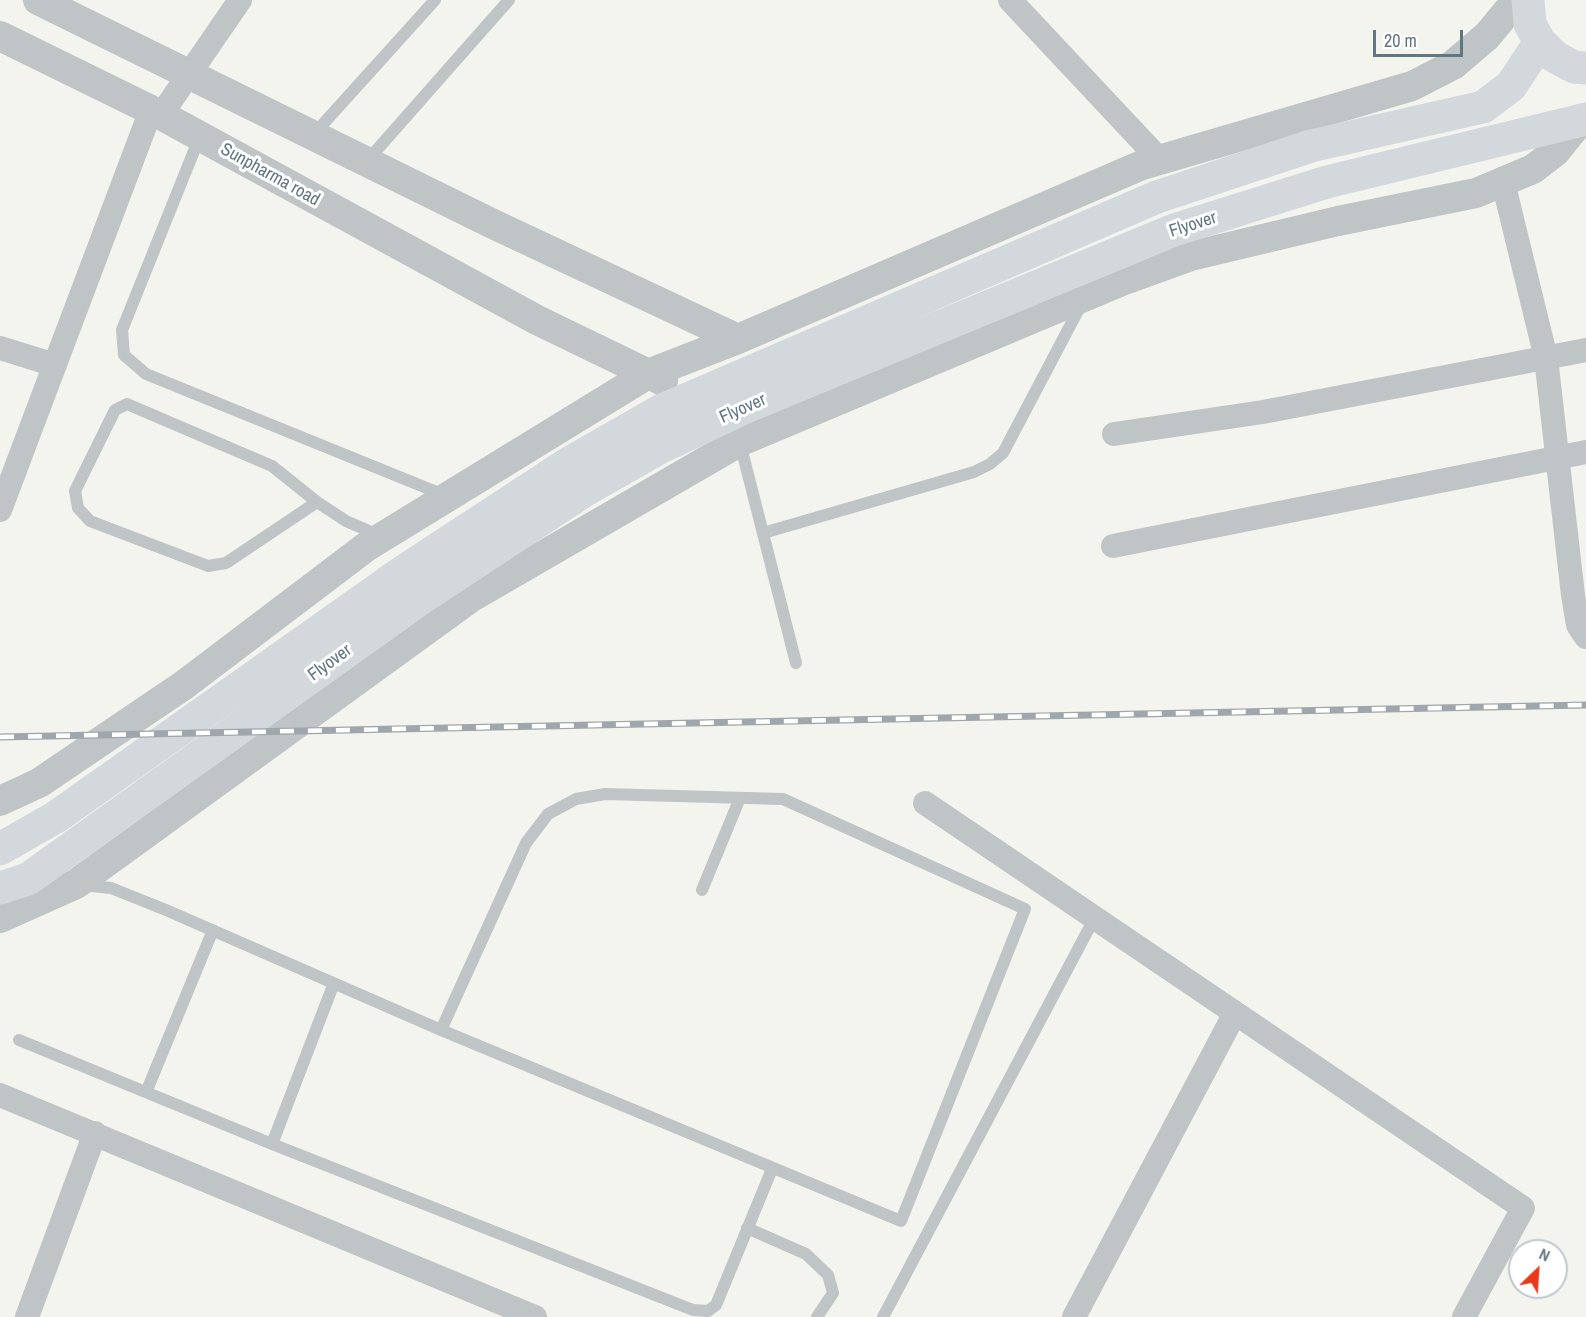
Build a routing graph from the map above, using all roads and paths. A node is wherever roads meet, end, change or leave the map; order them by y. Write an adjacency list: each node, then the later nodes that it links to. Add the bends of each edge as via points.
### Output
1 (38, 0): 11 (street)
2 (240, 0): 11 (street)
3 (435, 0): 14 (lane)
4 (509, 0): 17 (lane)
5 (1010, 0): 16 (street)
6 (1517, 0): 16 (street, via 1487,36 1453,65 1412,86)
7 (1528, 0): 9 (main road, via 1530,24)
8 (0, 36): 12 (street, Sunpharma road)
9 (1540, 42): 10 (main road, via 1555,57 1574,67); 42 (main road, Flyover, via 1511,87 1483,107 1311,146 1157,197 660,411 569,464 404,571 56,817)
10 (1586, 68)
11 (190, 73): 12 (street); 14 (street)
12 (156, 113): 15 (street, Sunpharma road); 24 (street)
13 (1583, 120): 18 (street, via 1548,158); 44 (main road, Flyover, via 1327,182 1174,230 746,407 661,447 584,491 420,599 28,879)
14 (314, 134): 17 (street)
15 (200, 136): 25 (street, Sunpharma road, via 537,320); 31 (lane, via 122,330 124,355 146,374)
16 (1160, 159): 20 (street)
17 (367, 161): 20 (street)
18 (1503, 182): 19 (street, via 1476,193 1191,256); 23 (street)
19 (1085, 297): 26 (street); 34 (lane, via 1003,453 990,464 974,472)
20 (738, 339): 25 (street)
21 (0, 348): 24 (street)
22 (1586, 350): 23 (street)
23 (1546, 358): 27 (street, via 1263,412); 30 (street)
24 (55, 365): 33 (street)
25 (648, 374): 26 (street, Sunpharma road); 31 (street)
26 (773, 428): 28 (street)
27 (1114, 434)
28 (739, 442): 34 (lane); 43 (street, via 470,598)
29 (1586, 452): 30 (street)
30 (1557, 458): 36 (street); 37 (street, via 1573,595 1578,625)
31 (447, 496): 35 (street)
32 (317, 502): 32 (lane, via 225,563 208,566 90,521 78,508 75,491 115,410 127,404 272,466); 35 (lane)
33 (0, 510)
34 (763, 533): 38 (lane)
35 (382, 537): 40 (street, via 184,686 39,783)
36 (1113, 546)
37 (1586, 637)
38 (796, 663)
39 (740, 798): 45 (lane); 51 (lane, via 605,794 576,799 548,814 526,843); 57 (lane, via 783,799 1025,909 901,1221)
40 (0, 801)
41 (926, 803): 47 (street)
42 (0, 849)
43 (76, 884): 46 (street); 48 (lane, via 111,888)
44 (0, 888)
45 (702, 890)
46 (0, 918)
47 (1095, 918): 50 (street); 62 (lane)
48 (213, 930): 49 (lane); 53 (lane)
49 (334, 983): 51 (lane); 56 (lane)
50 (1235, 1013): 63 (street); 64 (street, via 1522,1208)
51 (441, 1030): 57 (lane)
52 (19, 1040): 53 (lane)
53 (147, 1090): 56 (lane)
54 (0, 1095): 55 (street)
55 (95, 1133): 59 (street); 60 (street)
56 (272, 1144): 58 (lane, via 693,1310 708,1311 716,1305)
57 (772, 1169): 58 (lane)
58 (747, 1228): 61 (lane, via 806,1254 828,1275 833,1293)
59 (27, 1317)
60 (535, 1317)
61 (817, 1317)
62 (883, 1317)
63 (1074, 1317)
64 (1464, 1317)

